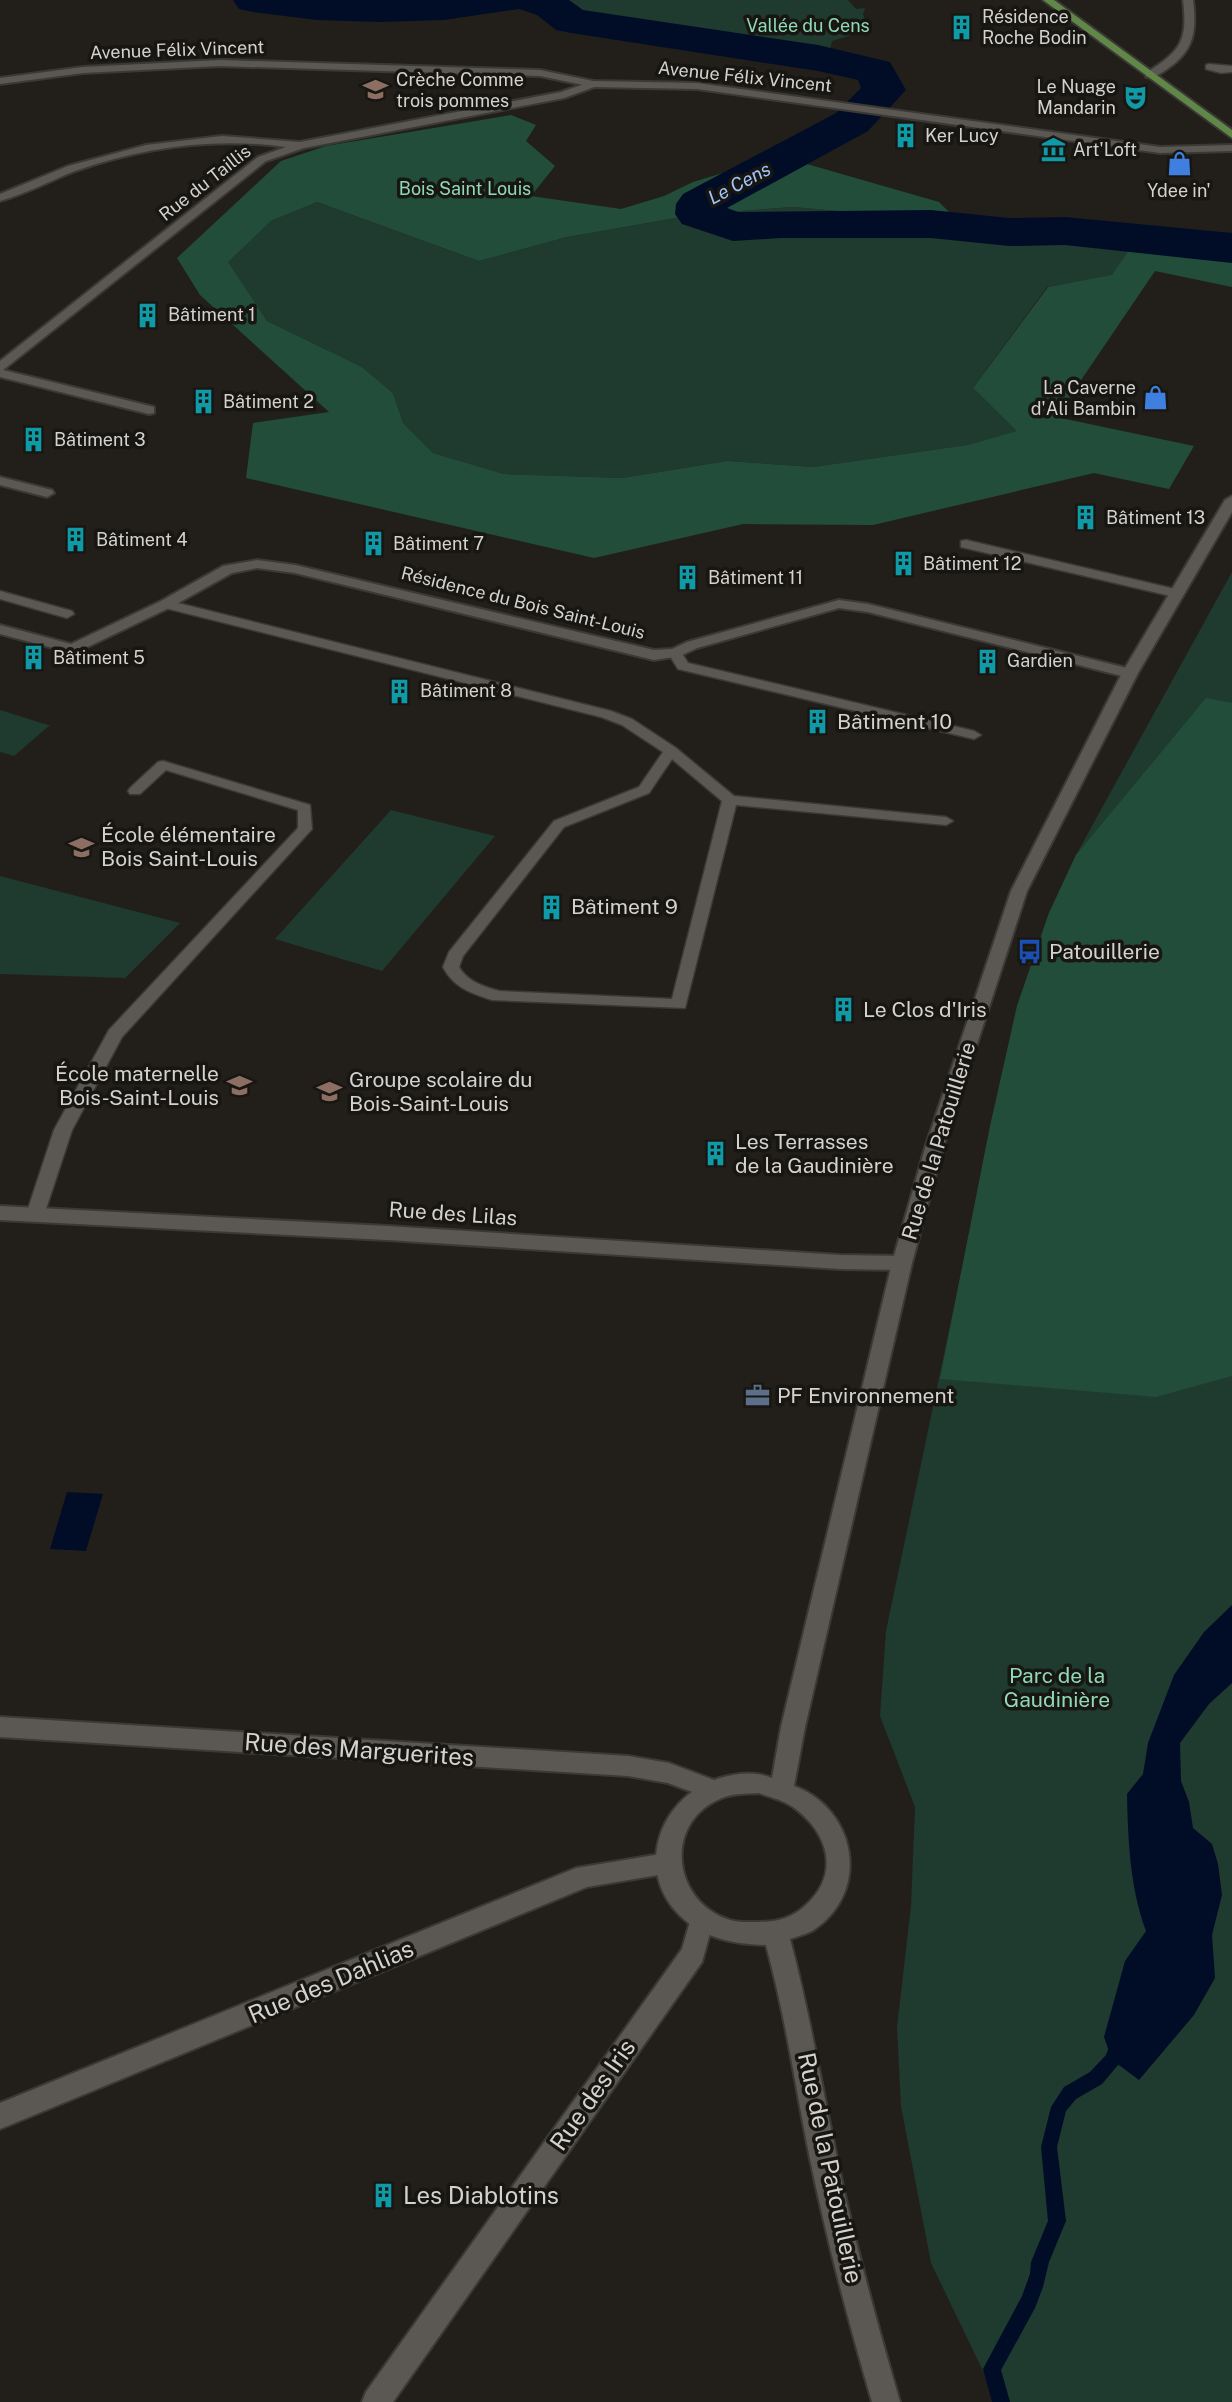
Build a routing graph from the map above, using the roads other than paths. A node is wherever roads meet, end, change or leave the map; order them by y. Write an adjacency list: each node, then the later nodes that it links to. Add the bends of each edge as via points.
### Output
1 (1048, 0): 5 (main road)
2 (1188, 0): 5 (street, via 1192,26 1188,46 1177,60)
3 (1209, 67): 4 (lane)
4 (1232, 69)
5 (1150, 75): 8 (main road)
6 (0, 80): 7 (street, Avenue Félix Vincent, via 83,70 220,63 540,73)
7 (593, 83): 9 (street, Rue du Taillis, via 564,95); 10 (street, Avenue Félix Vincent, via 697,86 1160,150)
8 (1232, 135)
9 (301, 145): 11 (street, via 264,138 154,144 74,166); 12 (street, Rue du Taillis, via 262,159)
10 (1232, 148)
11 (0, 198)
12 (0, 367)
13 (0, 373): 14 (street)
14 (149, 410)
15 (0, 481): 16 (street)
16 (47, 493)
17 (1232, 500): 19 (street, Rue de la Patouillerie)
18 (966, 544): 19 (lane)
19 (1175, 593): 25 (street, Rue de la Patouillerie)
20 (0, 595): 22 (lane)
21 (166, 604): 23 (street, Résidence du Bois Saint-Louis, via 72,649); 24 (street, Résidence du Bois Saint-Louis, via 228,569 257,564 334,578 654,655); 27 (lane, via 606,714)
22 (67, 614)
23 (0, 629)
24 (675, 653): 25 (street, Résidence du Bois Saint-Louis, via 839,604); 26 (lane, via 683,666)
25 (1130, 673): 33 (street, Rue de la Patouillerie, via 1019,891 934,1148)
26 (974, 735)
27 (671, 751): 29 (lane); 29 (lane, via 644,790 559,824 455,955 451,967 456,978 498,996 678,1004)
28 (135, 791): 32 (lane, via 163,765 305,808 306,829 115,1034 63,1130)
29 (730, 800): 30 (lane)
30 (946, 821)
31 (0, 1213): 32 (street, Rue des Lilas)
32 (35, 1215): 33 (street, Rue des Lilas)
33 (902, 1263): 35 (street, Rue de la Patouillerie)
34 (0, 1727): 36 (street, Rue des Marguerites, via 628,1766 669,1773)
35 (782, 1788): 36 (street, via 759,1783); 39 (street, via 806,1800 825,1818 837,1840 841,1864 836,1887 822,1909 802,1924)
36 (714, 1790): 37 (street, via 692,1802 677,1821 668,1841)
37 (667, 1864): 38 (street, via 679,1894); 40 (street, Rue des Dahlias, via 585,1876)
38 (702, 1919): 39 (street, via 725,1931); 41 (street, Rue des Iris, via 693,1954)
39 (776, 1934): 42 (street, Rue de la Patouillerie, via 794,2000 823,2156)
40 (0, 2116)
41 (376, 2402)
42 (886, 2402)

